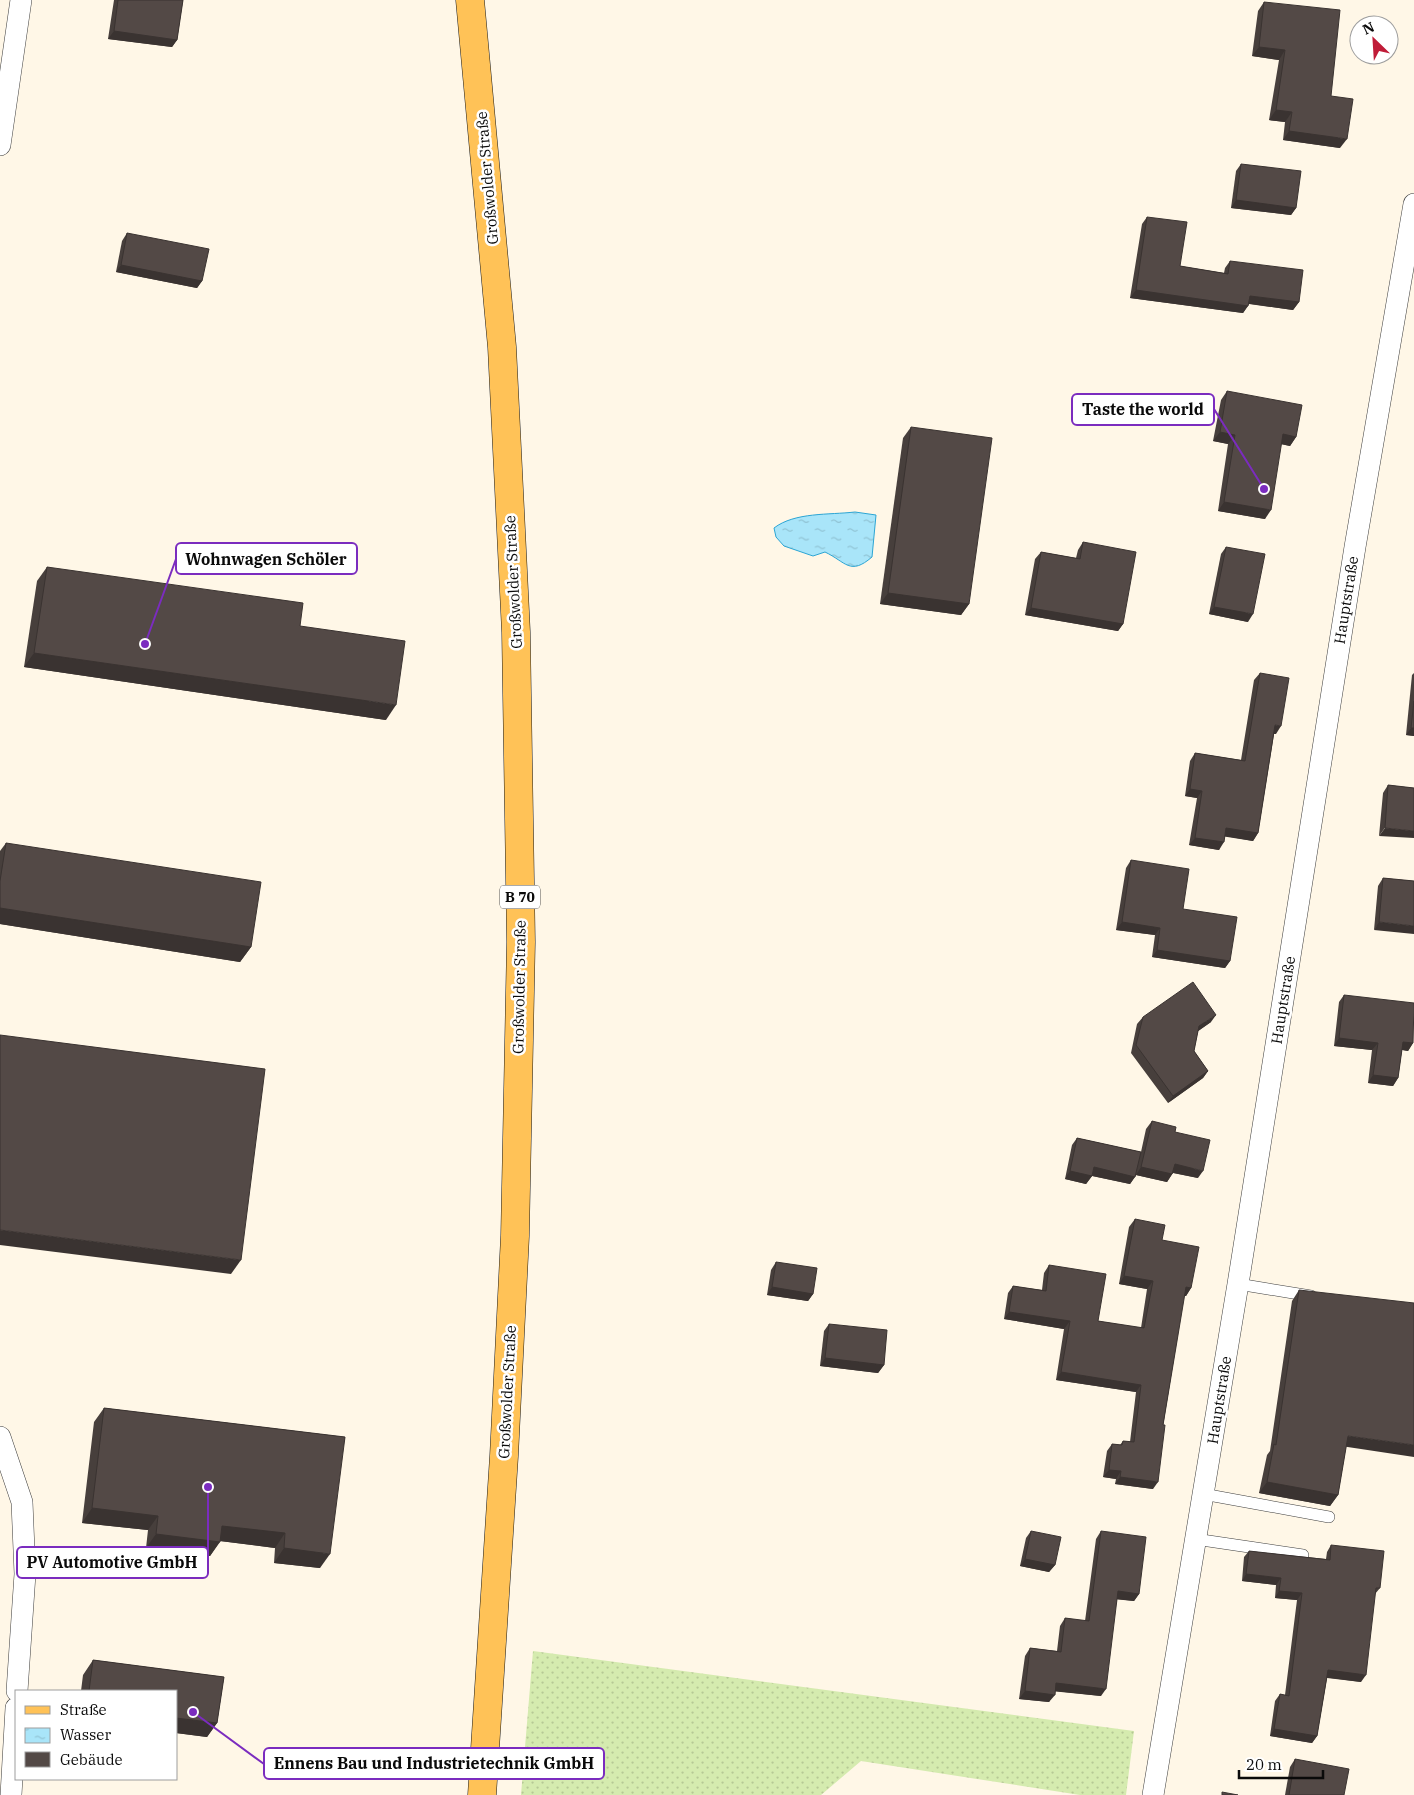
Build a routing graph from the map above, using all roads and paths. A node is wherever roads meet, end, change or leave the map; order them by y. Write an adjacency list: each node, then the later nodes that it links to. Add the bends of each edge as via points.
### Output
1 (20, 0): 3 (street)
2 (470, 0): 15 (main road, Großwolder Straße / B 70, via 502,347 516,632 521,942 515,1236)
3 (0, 145)
4 (1414, 204): 5 (street, Hauptstraße, via 1353,557)
5 (1238, 1284): 6 (lane); 8 (street, Hauptstraße)
6 (1320, 1297)
7 (0, 1437): 12 (street, via 22,1502 25,1574)
8 (1203, 1494): 9 (lane); 10 (street, Hauptstraße)
9 (1329, 1517)
10 (1195, 1539): 11 (lane); 16 (street, Hauptstraße)
11 (1303, 1555)
12 (17, 1690)
13 (15, 1722): 14 (street)
14 (10, 1795)
15 (482, 1795)
16 (1153, 1795)

